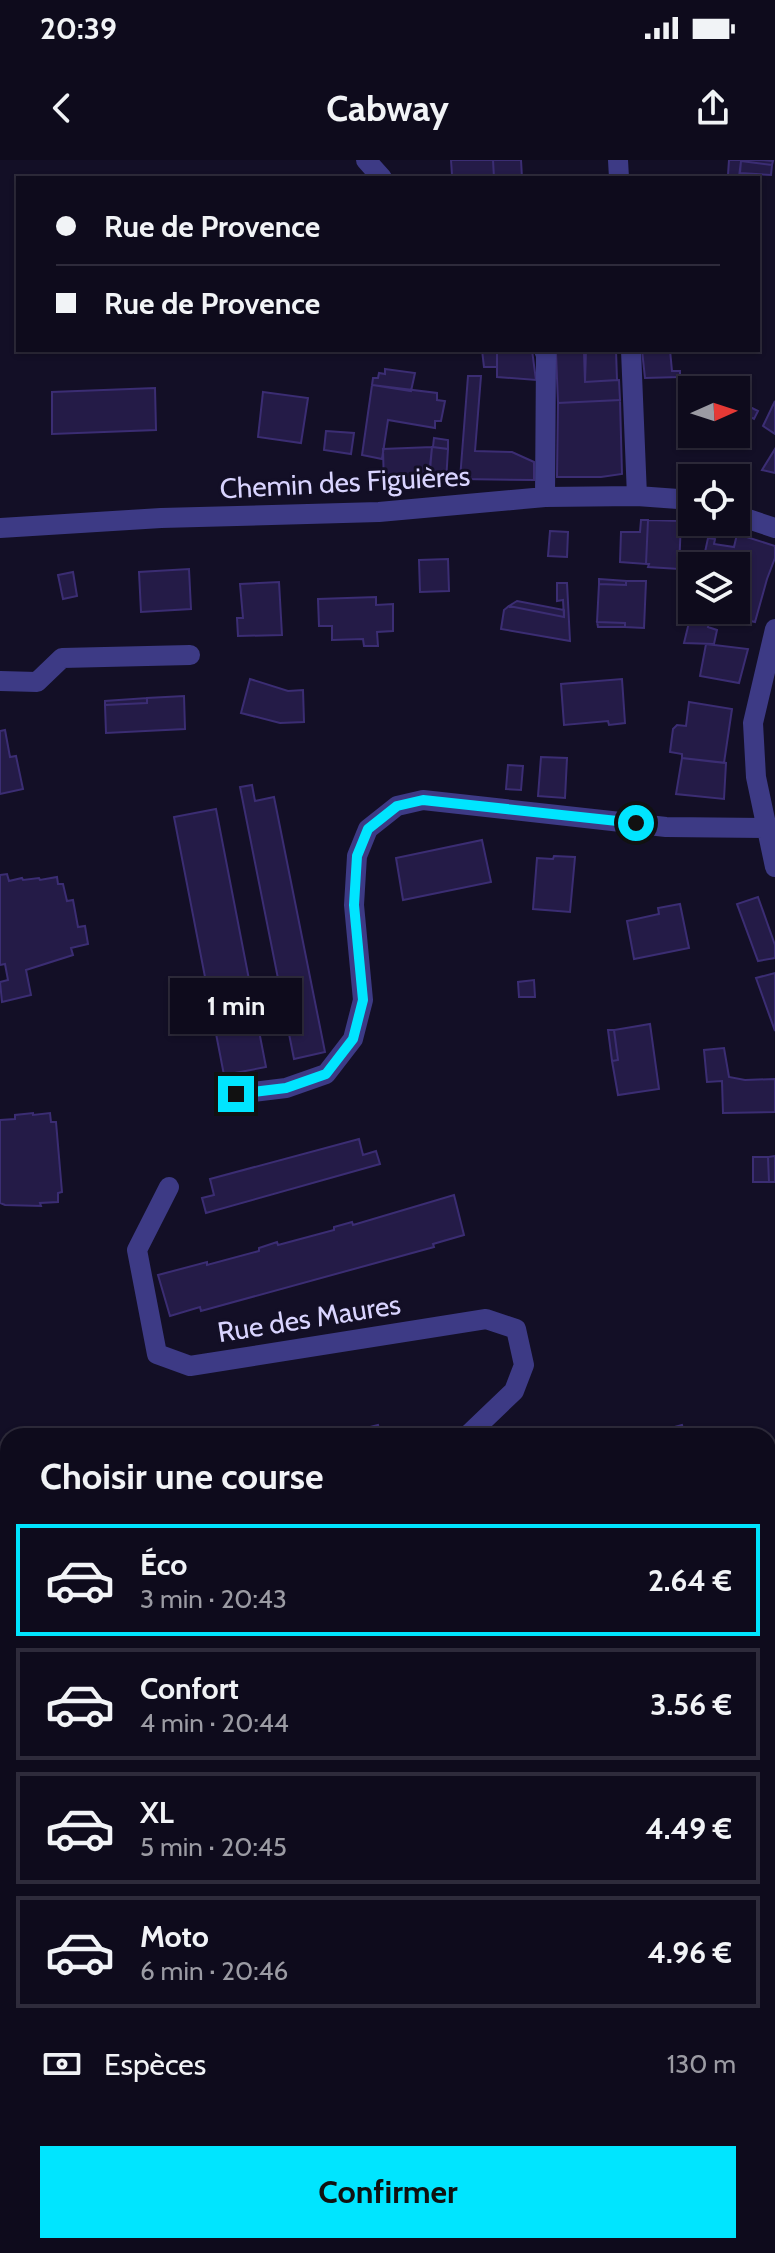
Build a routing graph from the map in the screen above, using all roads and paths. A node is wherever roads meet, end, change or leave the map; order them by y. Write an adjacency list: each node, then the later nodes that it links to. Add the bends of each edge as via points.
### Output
1 (366, 160): 2 (street)
2 (380, 176)
3 (545, 352): 6 (street)
4 (631, 352): 5 (street)
5 (637, 496): 6 (street, Chemin des Figuières); 7 (street, Chemin des Figuières)
6 (545, 497): 9 (street, Chemin des Figuières, via 379,512)
7 (678, 499)
8 (750, 520): 10 (street)
9 (0, 528)
10 (775, 528)
11 (775, 629): 14 (street)
12 (190, 655): 13 (street, via 62,658 37,682)
13 (0, 681)
14 (753, 723): 15 (street); 16 (street)
15 (775, 727)
16 (766, 828): 17 (street); 18 (street, via 666,827 423,800 397,806 368,829 357,856 354,905 363,1000 353,1039 326,1074 286,1088)
17 (775, 867)
18 (236, 1094)
19 (169, 1187): 20 (street, Rue des Maures, via 137,1250 157,1354 190,1366 486,1319 516,1329 524,1365 514,1391)
20 (475, 1428)

